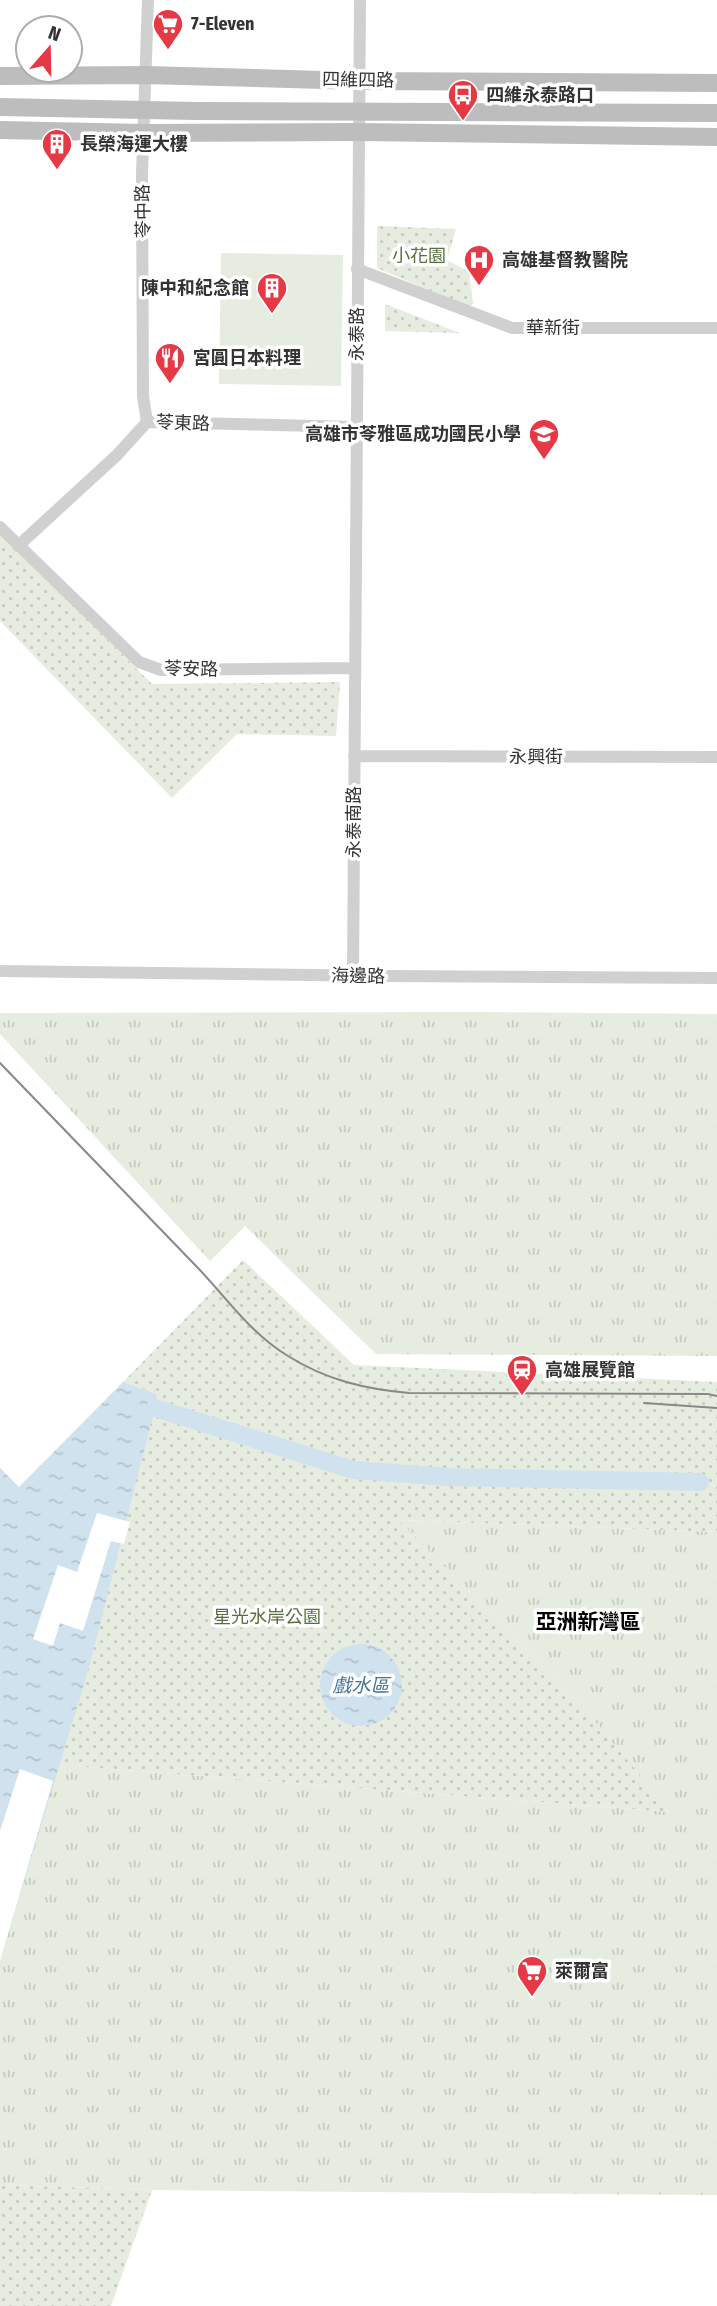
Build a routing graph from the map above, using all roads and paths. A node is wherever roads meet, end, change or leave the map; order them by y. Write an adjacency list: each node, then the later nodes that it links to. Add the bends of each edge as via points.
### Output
1 (148, 0): 3 (street, 苓中路)
2 (360, 0): 5 (street, 永泰路)
3 (146, 75): 4 (street, 四維四路); 5 (street, 四維四路); 8 (street, 苓中路)
4 (0, 76)
5 (359, 81): 6 (street, 四維四路); 9 (street, 永泰路)
6 (717, 83)
7 (0, 107): 8 (street, 四維四路)
8 (145, 110): 9 (street, 四維四路); 13 (street, 苓中路)
9 (358, 110): 10 (street, 四維四路); 12 (street, 永泰路)
10 (717, 113)
11 (0, 130): 13 (street)
12 (358, 132): 13 (street); 14 (street); 15 (street, 永泰路)
13 (144, 133): 17 (street, 苓中路, via 143,396)
14 (717, 137)
15 (357, 270): 16 (street, 華新街, via 512,328); 18 (street, 永泰路)
16 (717, 328)
17 (147, 422): 18 (street, 苓東路); 20 (street, 苓東路)
18 (356, 427): 21 (street, 永泰路)
19 (0, 527): 20 (street, 苓安路)
20 (18, 545): 21 (street, 苓安路, via 139,662 161,670)
21 (355, 668): 22 (street, 永泰南路)
22 (354, 756): 23 (street, 永興街); 25 (street, 永泰南路)
23 (717, 757)
24 (0, 971): 25 (street, 海邊路)
25 (353, 976): 26 (street, 海邊路)
26 (717, 978)

